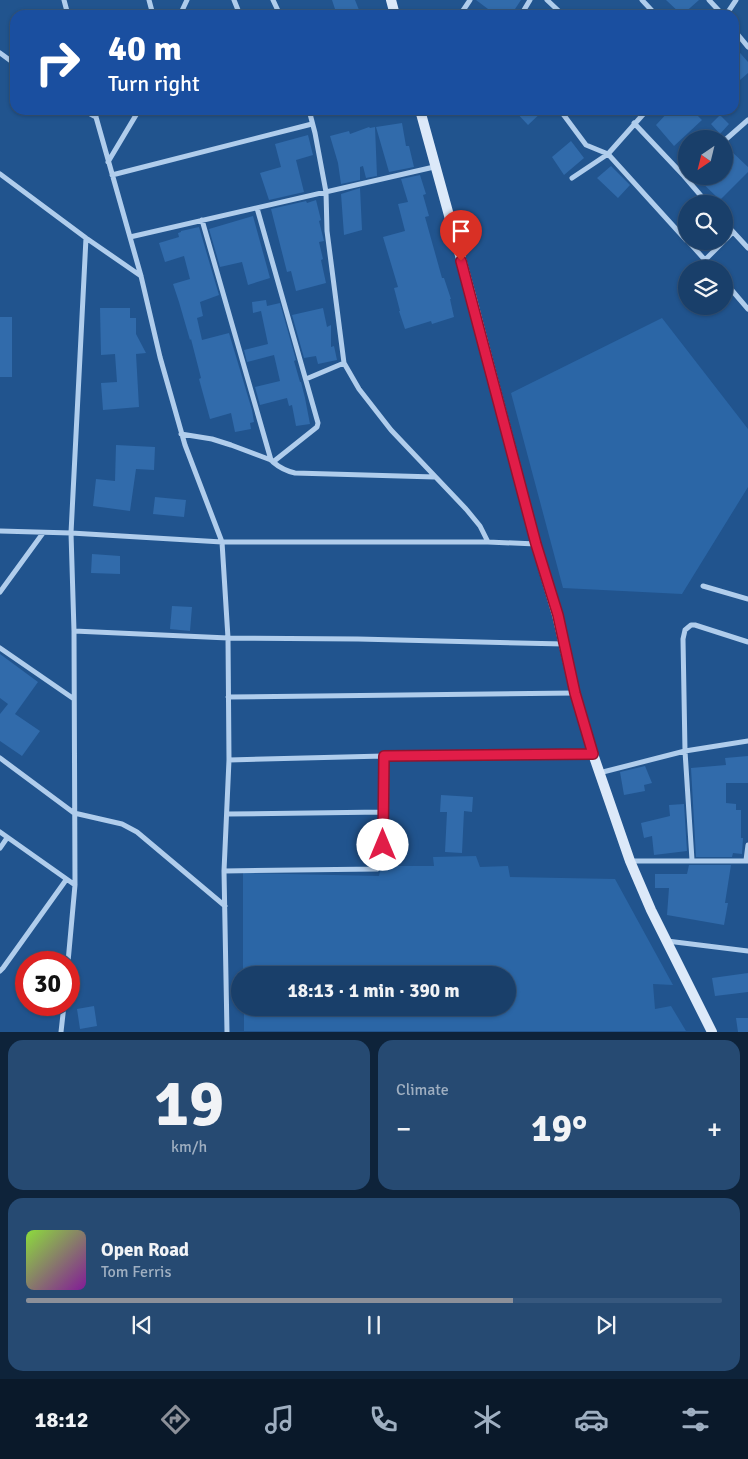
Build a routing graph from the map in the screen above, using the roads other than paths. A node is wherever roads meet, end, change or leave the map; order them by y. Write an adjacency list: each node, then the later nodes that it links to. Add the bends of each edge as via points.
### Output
1 (548, 0): 5 (street)
2 (642, 0): 6 (street)
3 (709, 0): 7 (street)
4 (736, 0): 8 (street)
5 (559, 10)
6 (651, 10)
7 (719, 10)
8 (728, 10)
9 (739, 37): 10 (street)
10 (748, 47)
11 (92, 115): 17 (street)
12 (136, 115): 23 (street)
13 (310, 115): 19 (street)
14 (421, 115): 24 (main road)
15 (564, 115): 22 (street, via 586,145)
16 (642, 115): 20 (street)
17 (96, 117): 23 (street)
18 (748, 120): 21 (street)
19 (312, 124): 27 (street); 30 (street)
20 (634, 124): 22 (street); 25 (street)
21 (733, 133)
22 (608, 154): 28 (street); 34 (street)
23 (108, 162): 27 (street)
24 (434, 166): 30 (street); 55 (main road)
25 (678, 168)
26 (0, 174): 37 (street)
27 (112, 175): 36 (street)
28 (572, 178)
29 (693, 185): 31 (street)
30 (326, 192): 32 (street); 45 (street, via 328,239)
31 (701, 195)
32 (257, 208): 33 (street); 46 (street)
33 (202, 220): 36 (street); 48 (street)
34 (678, 230)
35 (733, 232): 38 (street)
36 (130, 237): 42 (street)
37 (86, 238): 42 (street); 52 (street)
38 (748, 248)
39 (696, 250): 41 (street)
40 (715, 250): 41 (street)
41 (705, 260)
42 (141, 276): 47 (street)
43 (733, 292): 44 (street)
44 (748, 309)
45 (344, 363): 46 (street); 49 (street, via 359,389 391,430)
46 (306, 379): 48 (street, via 317,427)
47 (181, 434): 48 (street, via 212,439); 53 (street)
48 (272, 461): 49 (street, via 295,473)
49 (436, 477): 54 (street, via 466,508)
50 (0, 531): 51 (street)
51 (43, 533): 52 (street); 57 (street)
52 (71, 533): 53 (street); 59 (street)
53 (222, 542): 54 (street); 60 (street)
54 (488, 542): 55 (street)
55 (536, 544): 62 (main road)
56 (702, 586): 58 (street)
57 (0, 592)
58 (748, 599)
59 (74, 631): 60 (street); 66 (street)
60 (228, 638): 62 (street); 65 (street)
61 (748, 642): 68 (street, via 695,625 685,630)
62 (565, 644): 64 (main road)
63 (0, 648): 66 (street)
64 (575, 693): 65 (street); 69 (main road)
65 (228, 697): 72 (street)
66 (74, 699): 75 (street)
67 (748, 741): 68 (street)
68 (685, 751): 73 (street); 81 (street)
69 (593, 754): 70 (street); 73 (main road)
70 (384, 756): 72 (street); 74 (street)
71 (0, 758): 75 (street)
72 (229, 760): 76 (street)
73 (599, 773): 83 (main road)
74 (383, 812): 76 (street); 84 (street, via 383,862 377,869)
75 (74, 813): 86 (street); 87 (street, via 122,824 137,832)
76 (228, 814): 84 (street)
77 (0, 832): 78 (street)
78 (7, 838): 80 (street); 85 (street)
79 (748, 845): 82 (street)
80 (0, 848)
81 (692, 860): 82 (street); 83 (street)
82 (747, 860)
83 (630, 861): 88 (main road)
84 (224, 871): 87 (street)
85 (66, 880): 86 (street); 91 (street)
86 (74, 885): 89 (street)
87 (225, 906): 94 (street)
88 (667, 941): 90 (street); 95 (main road)
89 (69, 951)
90 (748, 951)
91 (0, 971)
92 (63, 1016): 93 (street)
93 (61, 1032)
94 (227, 1032)
95 (712, 1032)

